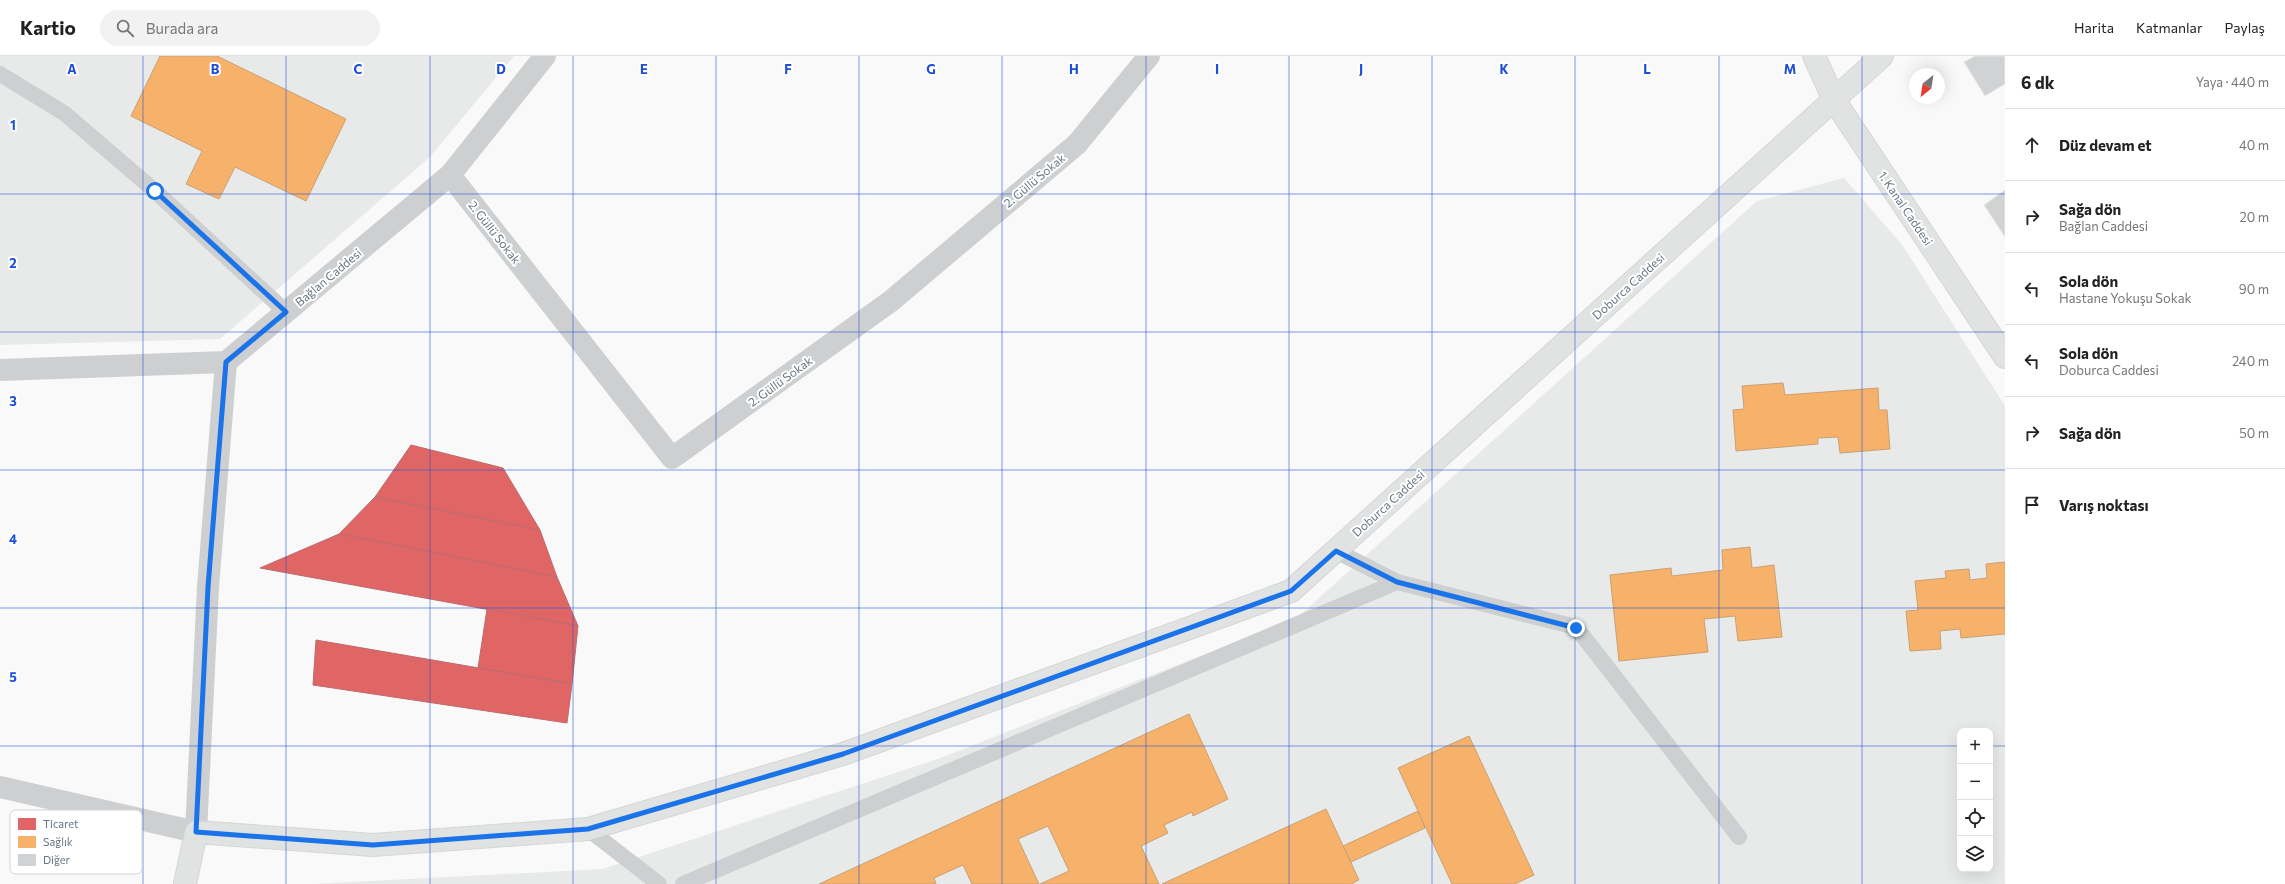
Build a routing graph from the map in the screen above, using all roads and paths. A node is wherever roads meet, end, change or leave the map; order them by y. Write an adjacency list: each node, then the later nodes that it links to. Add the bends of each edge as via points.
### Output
1 (545, 56): 7 (street, Bağlan Caddesi)
2 (1149, 56): 7 (street, 2. Güllü Sokak, via 1071,149 891,301 672,458)
3 (1814, 56): 6 (main road, 1. Kanal Caddesi)
4 (1882, 56): 6 (main road, Doburca Caddesi)
5 (0, 74): 8 (lane, via 64,113 155,191)
6 (1834, 100): 9 (main road, 1. Kanal Caddesi); 12 (main road, Doburca Caddesi)
7 (450, 175): 8 (street, Bağlan Caddesi)
8 (286, 312): 10 (street, Bağlan Caddesi)
9 (2005, 357)
10 (226, 362): 11 (street); 18 (street, via 208,587)
11 (0, 370)
12 (1336, 551): 13 (lane); 17 (main road, Doburca Caddesi, via 1291,591 843,754)
13 (1397, 582): 19 (lane, via 1576,628); 22 (lane)
14 (0, 788): 15 (street)
15 (98, 810)
16 (142, 820): 18 (street)
17 (588, 829): 18 (main road, Doburca Caddesi, via 373,845); 21 (lane)
18 (196, 832): 20 (main road)
19 (1739, 837)
20 (185, 884)
21 (659, 884)
22 (684, 884)

